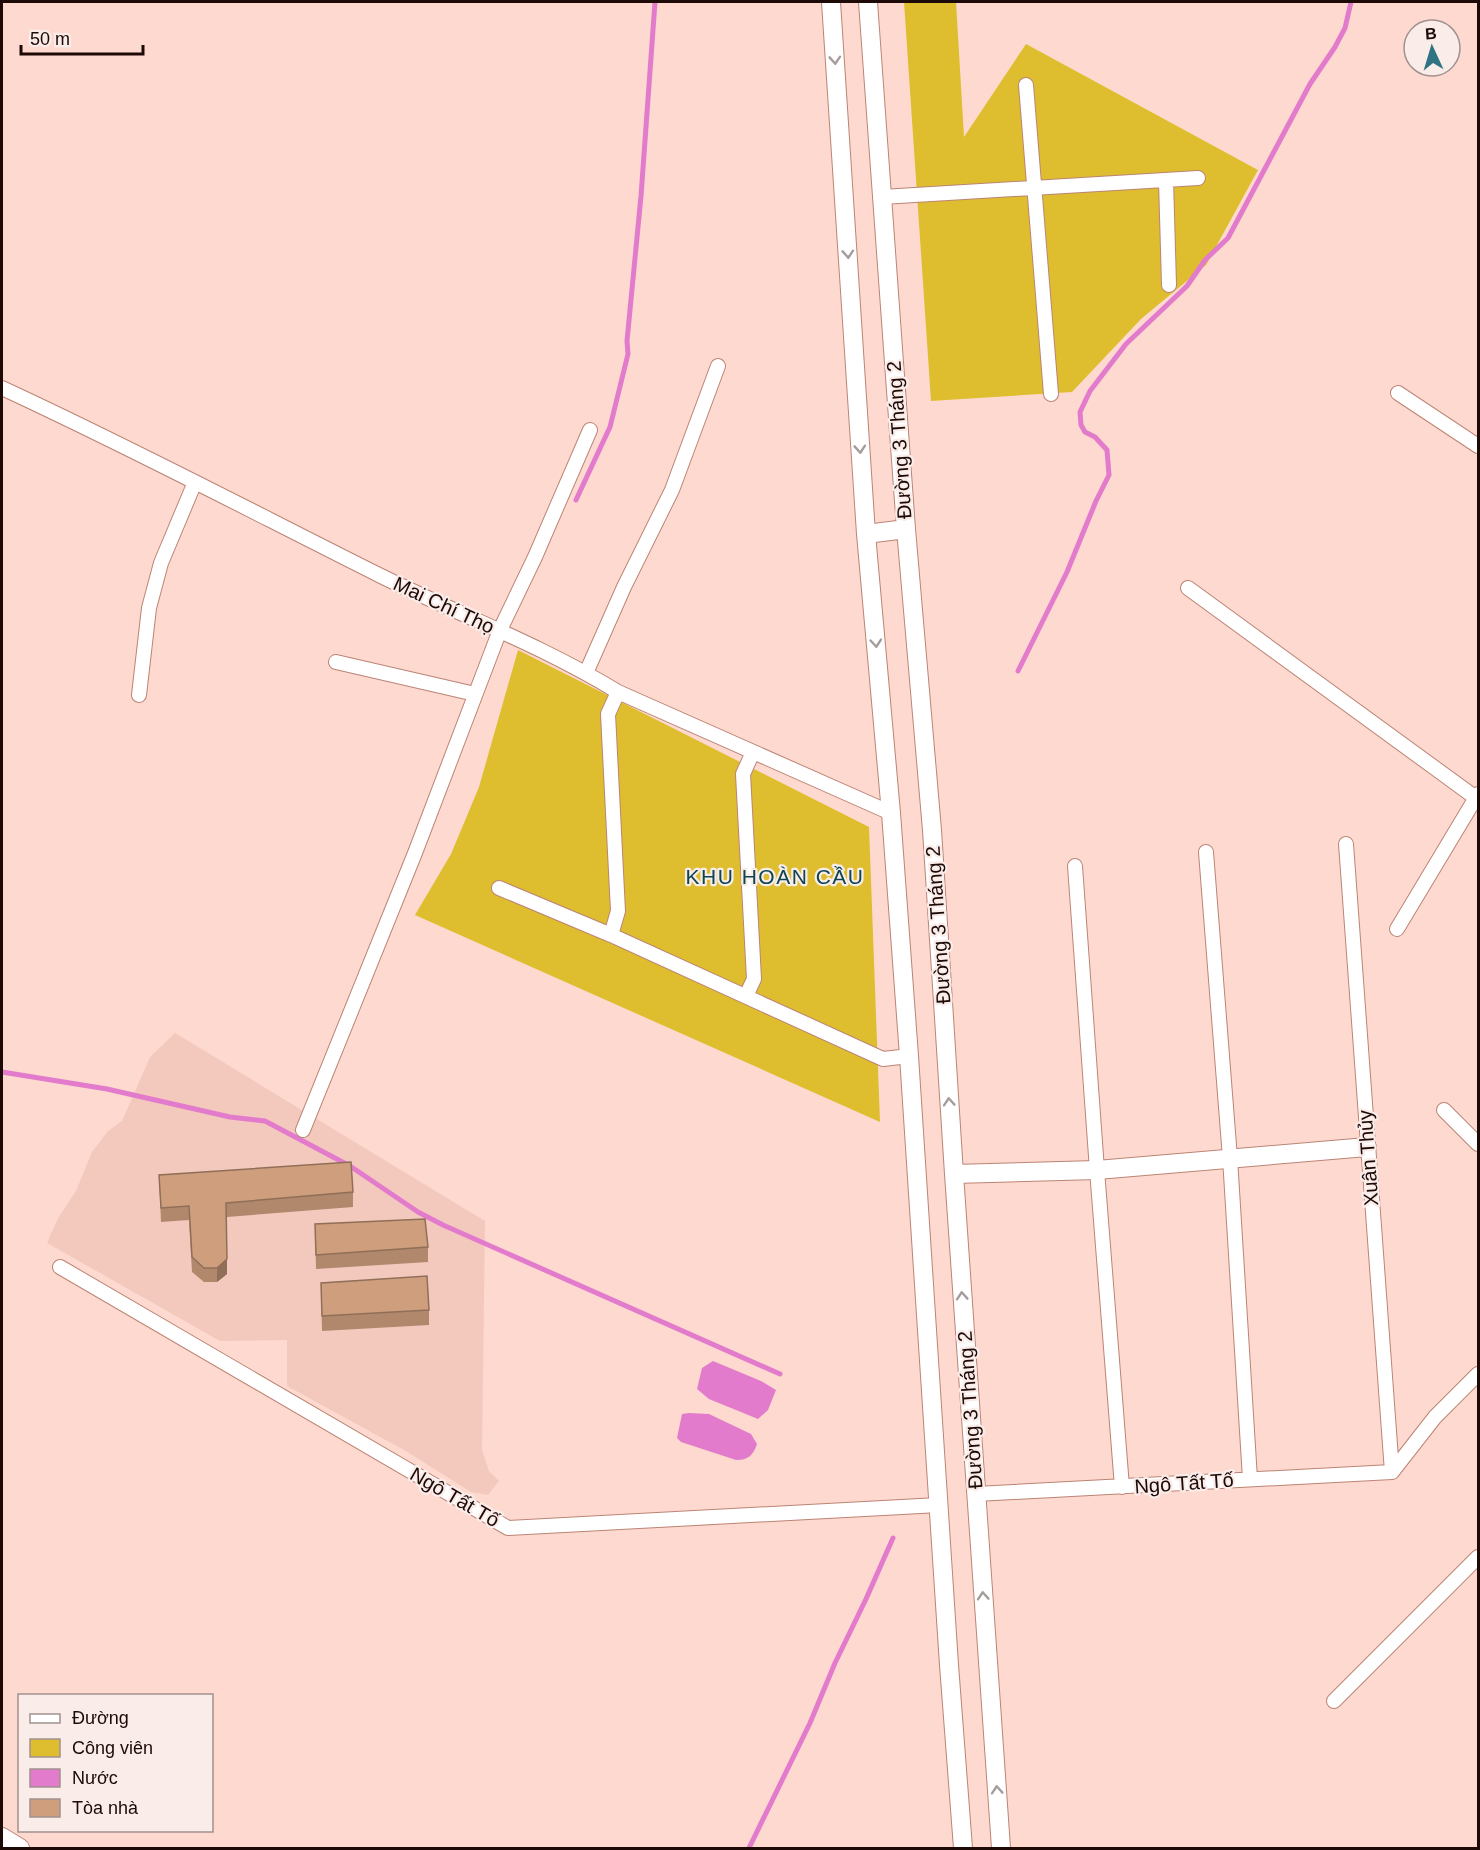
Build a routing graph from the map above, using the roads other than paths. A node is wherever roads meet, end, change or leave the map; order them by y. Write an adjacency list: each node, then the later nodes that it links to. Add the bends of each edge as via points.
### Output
1 (831, 2): 17 (main road, Đường 3 Tháng 2, one-way to 17)
2 (868, 2): 7 (main road, Đường 3 Tháng 2)
3 (1026, 85): 6 (street)
4 (1198, 178): 5 (street)
5 (1166, 180): 6 (street); 8 (street)
6 (1034, 188): 7 (street); 12 (street)
7 (882, 197): 16 (main road, Đường 3 Tháng 2)
8 (1169, 285)
9 (718, 366): 21 (street, via 672,490)
10 (2, 388): 15 (street, Mai Chí Thọ)
11 (1398, 393): 14 (street)
12 (1051, 394)
13 (590, 430): 19 (street)
14 (1479, 446)
15 (195, 482): 19 (street, Mai Chí Thọ); 24 (street, via 161,564 149,608)
16 (906, 529): 17 (main road); 42 (main road, Đường 3 Tháng 2, one-way to 16, via 932,830)
17 (866, 534): 27 (main road, Đường 3 Tháng 2, one-way to 27)
18 (1188, 588): 26 (street)
19 (500, 630): 21 (street, Mai Chí Thọ); 23 (street)
20 (336, 662): 23 (street)
21 (586, 673): 22 (street, Mai Chí Thọ)
22 (618, 692): 25 (street, Mai Chí Thọ); 33 (street, via 608,714 618,911)
23 (475, 694): 37 (street, via 416,853)
24 (139, 695)
25 (753, 752): 27 (street, Mai Chí Thọ); 34 (street, via 743,774 754,979)
26 (1477, 796): 32 (street)
27 (891, 813): 35 (main road, Đường 3 Tháng 2)
28 (1346, 844): 39 (street, Xuân Thủy)
29 (1206, 852): 40 (street)
30 (1075, 866): 41 (street)
31 (499, 888): 33 (street)
32 (1397, 930)
33 (611, 935): 34 (street)
34 (746, 996): 35 (street, via 883,1059)
35 (909, 1056): 49 (main road, Đường 3 Tháng 2)
36 (1444, 1110): 38 (street)
37 (303, 1130)
38 (1479, 1144)
39 (1367, 1147): 40 (main road); 45 (street, Xuân Thủy)
40 (1230, 1158): 41 (main road); 46 (street)
41 (1097, 1170): 42 (main road); 47 (street)
42 (954, 1174): 48 (main road, Đường 3 Tháng 2, one-way to 42)
43 (60, 1266): 49 (street, Ngô Tất Tố, via 508,1528)
44 (1479, 1374): 45 (street, via 1435,1417)
45 (1392, 1472): 46 (street, Ngô Tất Tố)
46 (1250, 1479): 47 (street, Ngô Tất Tố)
47 (1122, 1487): 48 (street, Ngô Tất Tố)
48 (976, 1494): 55 (main road, Đường 3 Tháng 2, one-way to 48)
49 (939, 1505): 54 (main road, Đường 3 Tháng 2)
50 (1479, 1557): 51 (street)
51 (1334, 1701)
52 (2, 1838): 53 (main road)
53 (20, 1848)
54 (963, 1848)
55 (1001, 1848)

